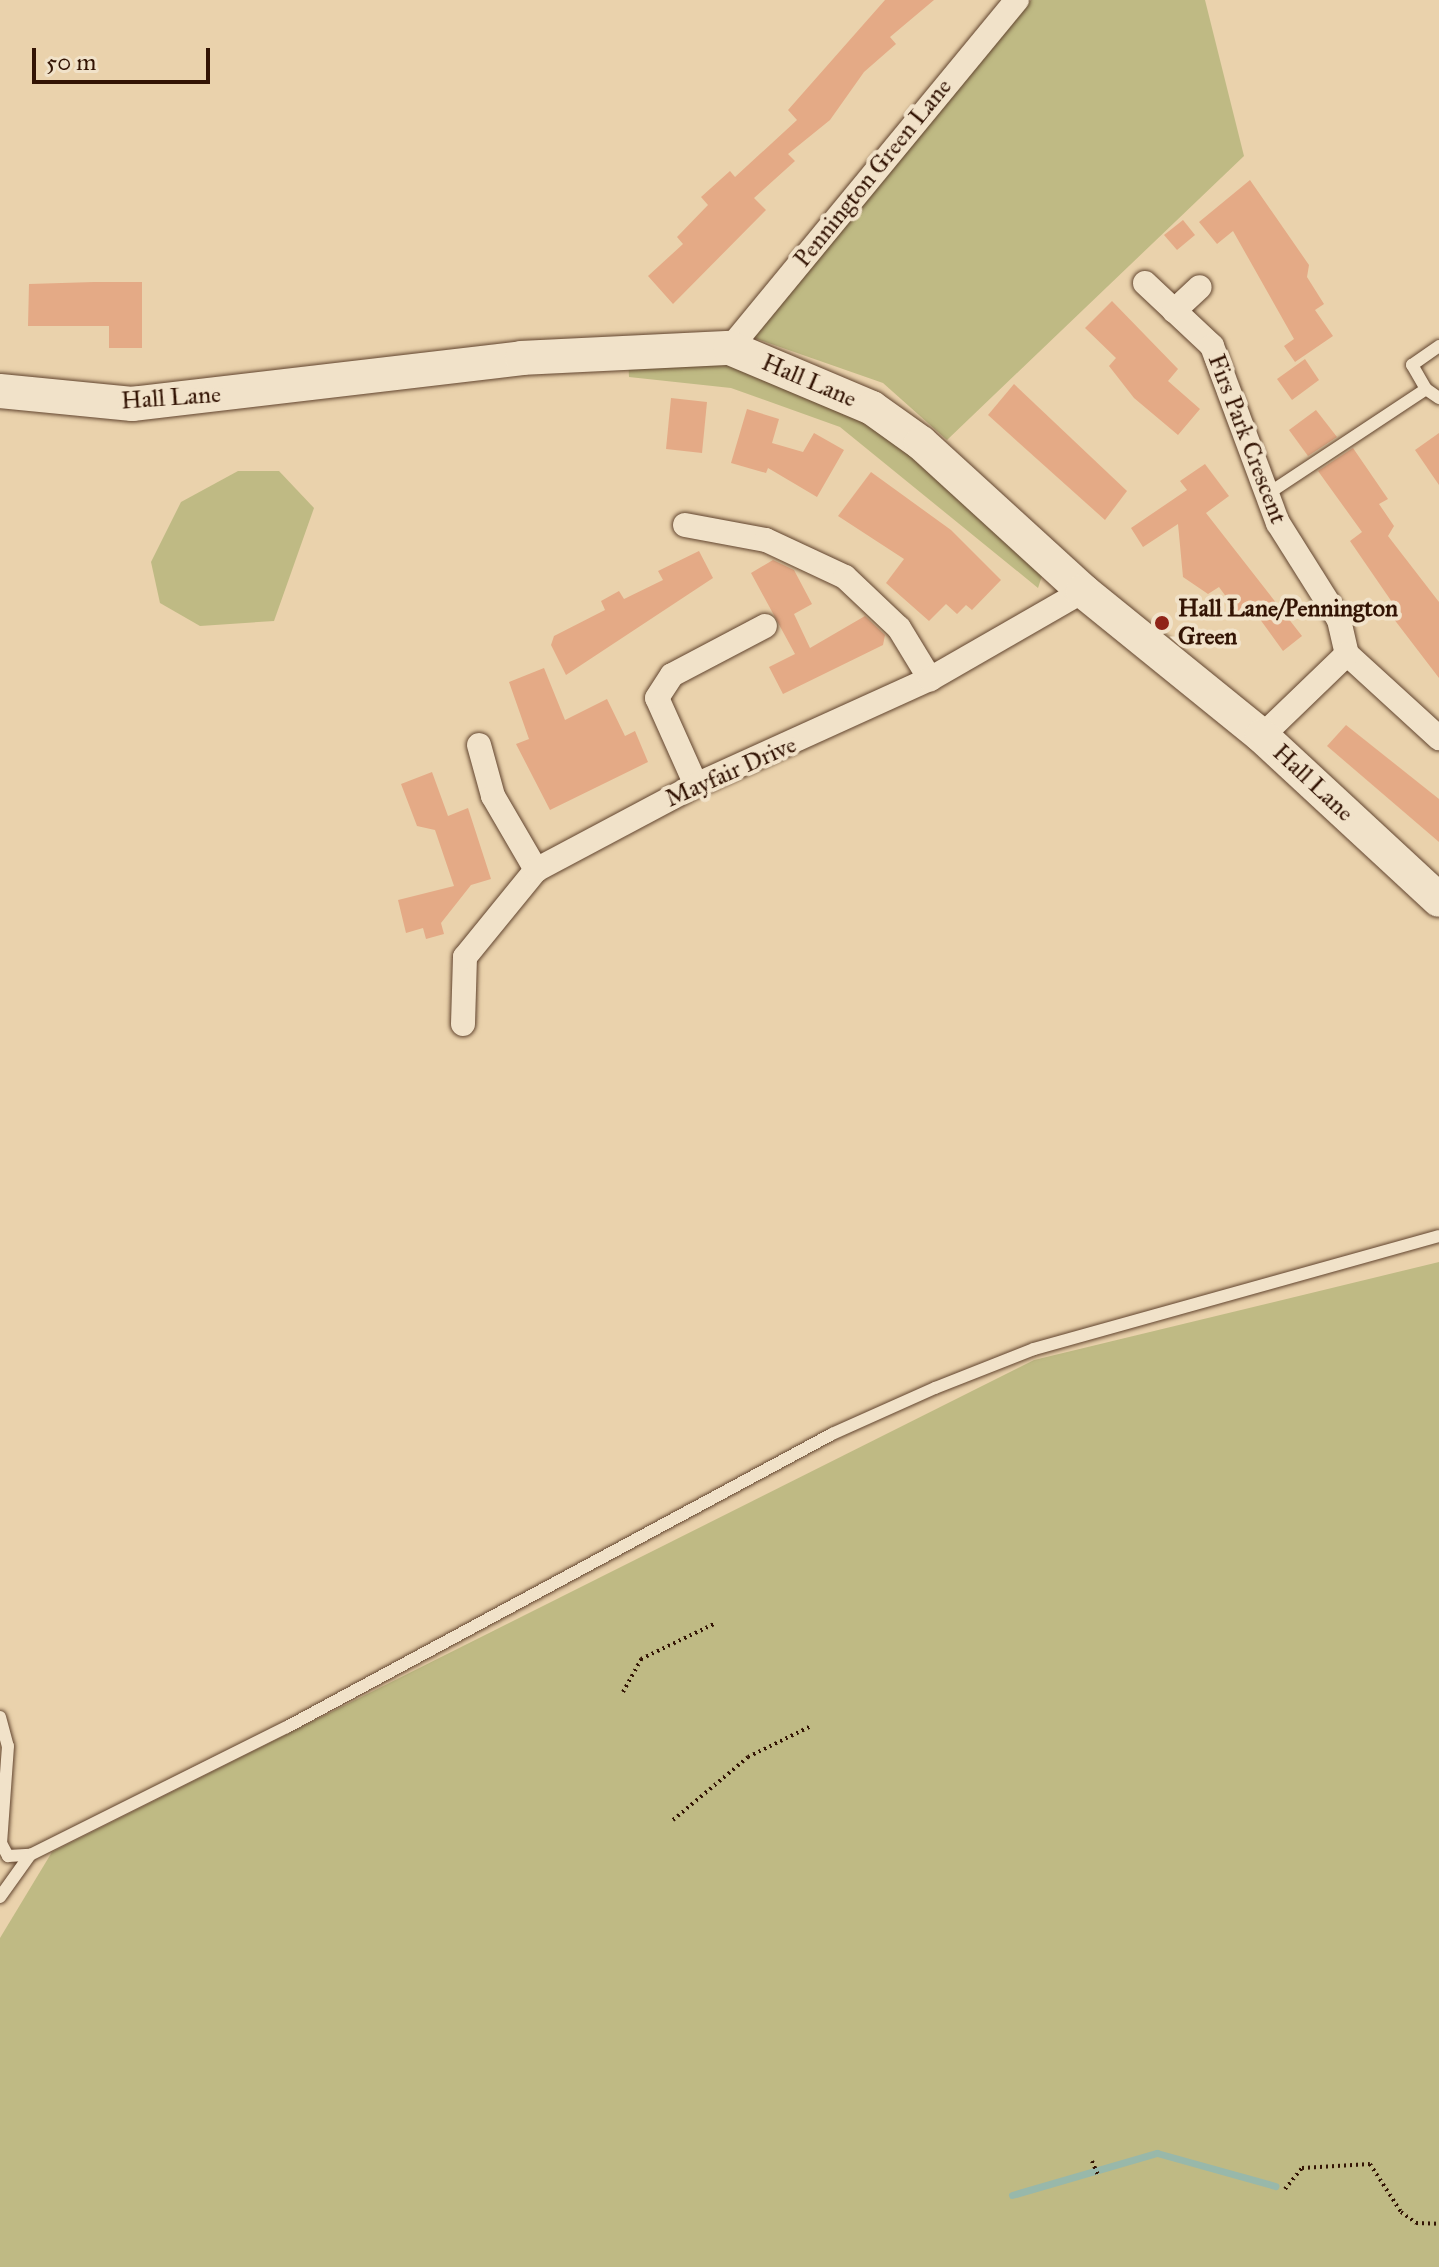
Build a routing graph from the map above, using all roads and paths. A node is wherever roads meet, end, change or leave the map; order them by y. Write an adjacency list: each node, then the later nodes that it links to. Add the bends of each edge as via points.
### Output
1 (1017, 0): 6 (street, Pennington Green Lane)
2 (1145, 283): 4 (street, Firs Park Crescent)
3 (1200, 287): 4 (street)
4 (1174, 311): 10 (street, Firs Park Crescent, via 1212,346)
5 (1439, 346): 7 (lane, via 1412,365)
6 (730, 348): 8 (street, Hall Lane, via 522,358 132,404); 12 (street, Hall Lane, via 872,408 994,505)
7 (1426, 389): 9 (lane); 10 (lane)
8 (0, 391)
9 (1439, 398)
10 (1269, 493): 14 (street, Firs Park Crescent, via 1278,523 1339,620)
11 (685, 525): 15 (street, via 766,540 845,577 899,628)
12 (1083, 591): 15 (street, Mayfair Drive); 16 (street, Hall Lane)
13 (765, 626): 19 (street, via 672,675 657,698)
14 (1347, 654): 16 (street); 17 (street)
15 (930, 679): 19 (street, Mayfair Drive)
16 (1262, 736): 21 (street, Hall Lane)
17 (1439, 738)
18 (479, 745): 20 (street, via 493,796)
19 (696, 785): 20 (street, Mayfair Drive)
20 (536, 870): 22 (street, Mayfair Drive, via 465,957)
21 (1439, 900)
22 (463, 1024)
23 (1439, 1236): 29 (lane, via 1034,1349 935,1388 832,1434 287,1727)
24 (716, 1623): 25 (path, via 641,1659)
25 (623, 1692)
26 (0, 1717): 29 (lane, via 8,1746 1,1843 8,1856)
27 (811, 1726): 28 (path, via 729,1770)
28 (673, 1820)
29 (30, 1855): 30 (lane)
30 (0, 1897)
31 (1092, 2161): 32 (path)
32 (1098, 2175)
33 (1285, 2189): 34 (path, via 1302,2168 1370,2164 1401,2212 1416,2223)
34 (1439, 2224)

